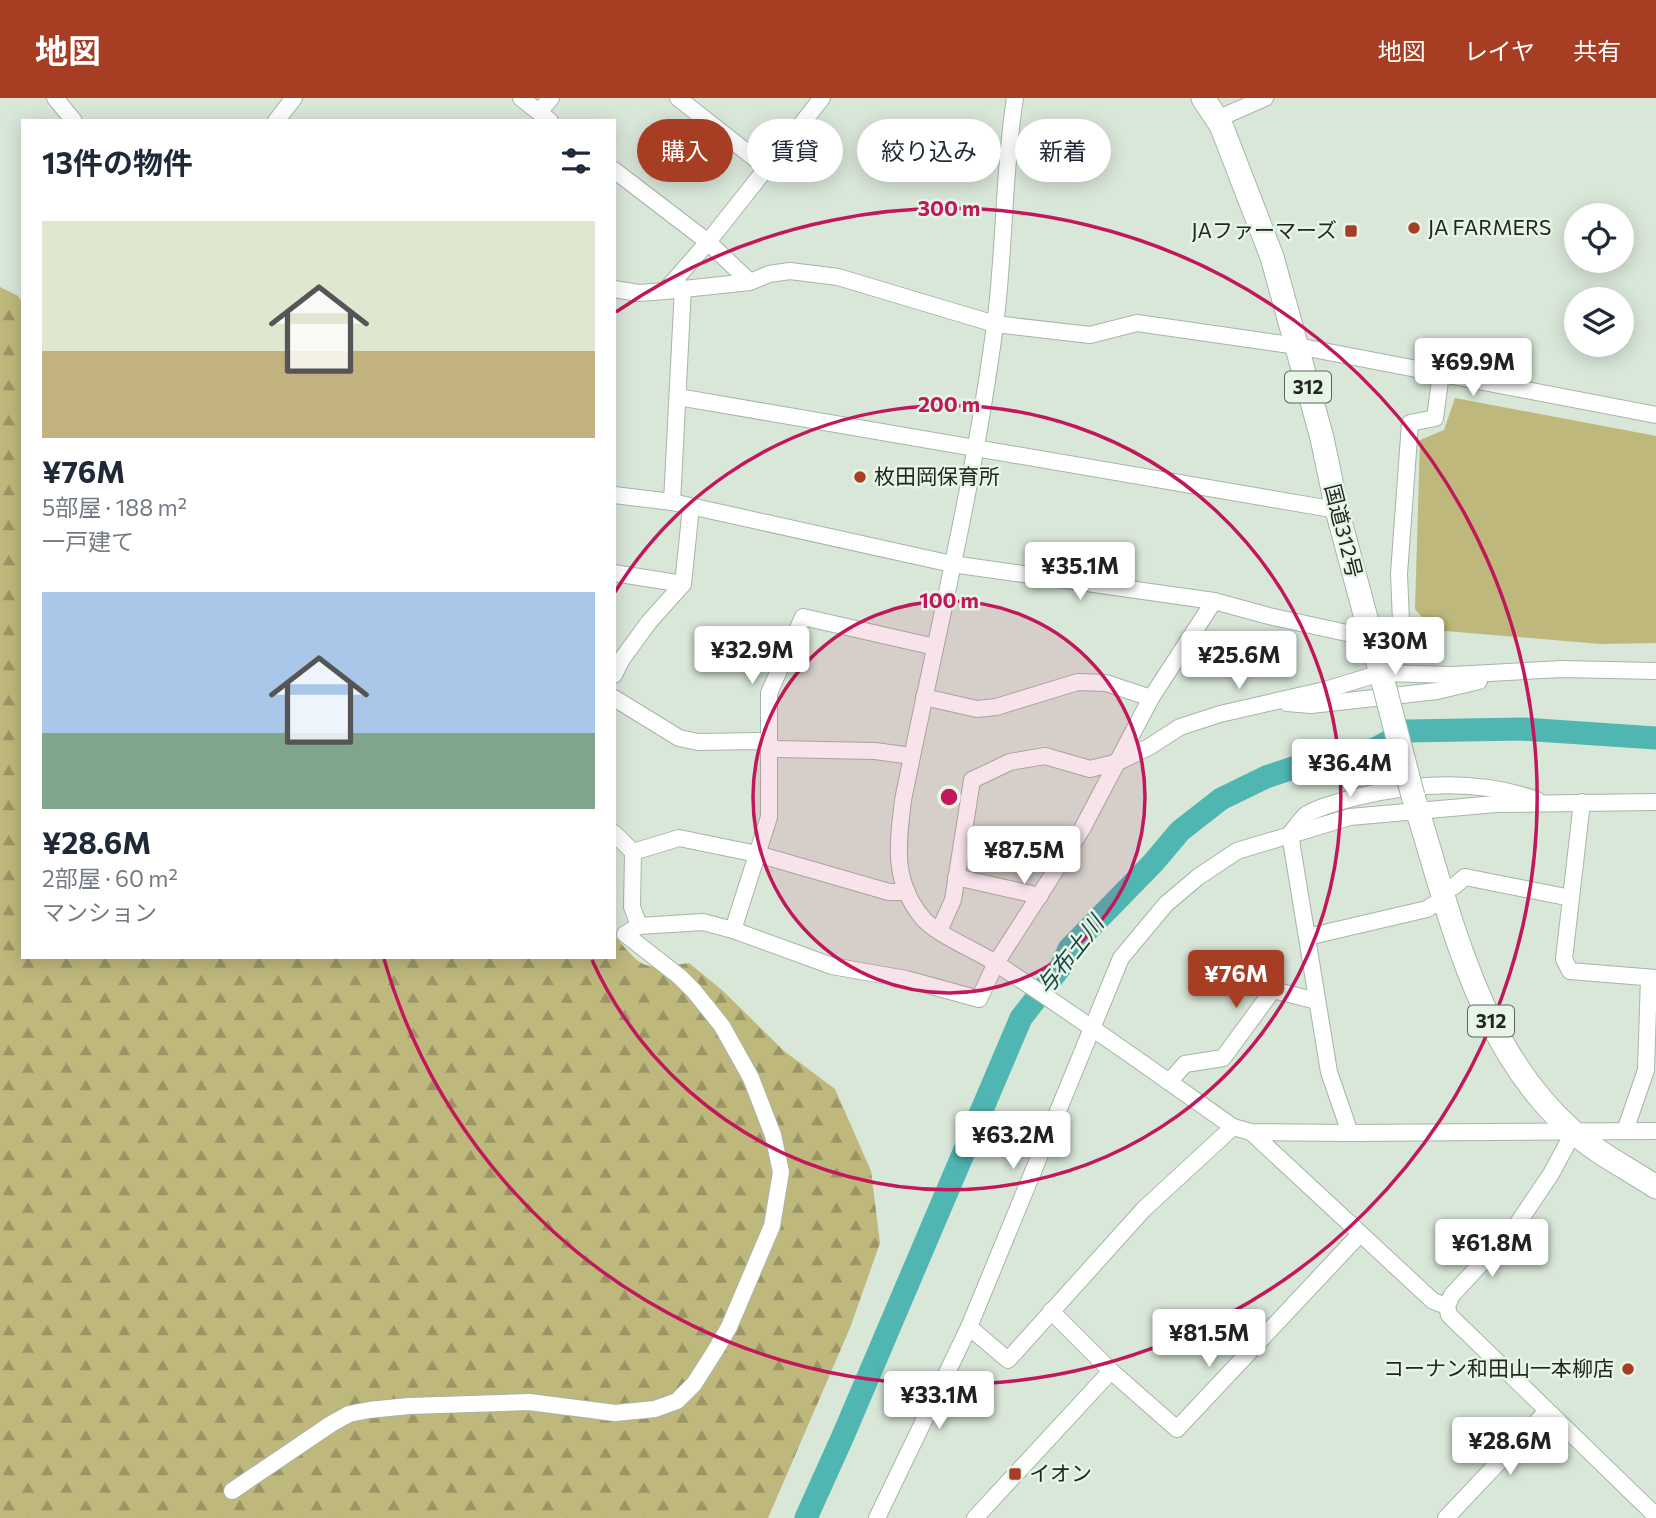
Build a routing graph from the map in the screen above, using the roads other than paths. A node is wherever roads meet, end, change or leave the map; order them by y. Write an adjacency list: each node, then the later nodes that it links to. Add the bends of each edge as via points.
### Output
1 (55, 98): 11 (street)
2 (294, 98): 12 (street)
3 (521, 98): 10 (street)
4 (551, 98): 10 (street)
5 (678, 98): 15 (street)
6 (822, 98): 13 (street)
7 (1015, 98): 23 (street)
8 (1203, 98): 14 (highway, 国道312号 / 312)
9 (1265, 98): 14 (street)
10 (544, 118)
11 (72, 119)
12 (278, 119)
13 (806, 119)
14 (1217, 120): 24 (highway, 国道312号 / 312, via 1272,257)
15 (747, 152)
16 (616, 172): 18 (street)
17 (756, 182): 18 (street)
18 (708, 242): 19 (street); 22 (street)
19 (750, 282): 20 (street); 23 (street, via 790,271 838,277)
20 (683, 288): 22 (street); 26 (street)
21 (616, 289): 22 (street)
22 (665, 291)
23 (995, 324): 24 (street, via 1090,335 1137,323); 28 (street)
24 (1297, 346): 25 (street); 32 (highway, 国道312号 / 312)
25 (1441, 373): 27 (street); 37 (street, via 1435,418 1410,423 1399,574 1402,645)
26 (678, 397): 28 (street); 30 (street)
27 (1656, 415)
28 (975, 448): 32 (street); 33 (street)
29 (616, 495): 30 (street)
30 (672, 502): 31 (street)
31 (691, 507): 33 (street); 35 (street)
32 (1337, 510): 37 (highway, 国道312号 / 312)
33 (951, 565): 36 (street); 38 (street)
34 (616, 573): 35 (street)
35 (683, 584): 39 (street, via 649,622)
36 (1214, 601): 37 (street); 44 (street)
37 (1371, 638): 42 (highway, 国道312号 / 312)
38 (935, 647): 43 (street); 47 (street, via 803,617 769,693)
39 (616, 671)
40 (1656, 671): 41 (street, via 1562,668)
41 (1519, 672): 42 (street); 46 (street, via 1437,691 1311,705)
42 (1382, 679): 46 (street); 52 (highway, 国道312号 / 312, bridge)
43 (924, 697): 44 (street, via 977,709 1078,682 1106,683); 48 (street)
44 (1151, 698): 49 (street)
45 (616, 699): 47 (street, via 679,737)
46 (1272, 702): 49 (street, via 1180,727)
47 (768, 745): 48 (street); 57 (street, via 769,817)
48 (912, 756): 60 (street, via 898,849)
49 (1118, 762): 58 (street, via 1090,769 1045,756 1010,762 972,780); 61 (street)
50 (1582, 802): 51 (street); 53 (street); 62 (street)
51 (1656, 802)
52 (1415, 804): 53 (street); 55 (street); 78 (highway, 国道312号 / 312, via 1455,937 1483,1006 1517,1068)
53 (1548, 804): 55 (street, via 1510,790 1477,787 1382,790 1306,815)
54 (616, 834): 56 (street)
55 (1290, 834): 67 (street); 71 (street, via 1237,850 1166,904 1121,958)
56 (633, 852): 57 (street, via 679,838); 64 (street, via 632,907)
57 (757, 854): 60 (street, via 889,892); 65 (street)
58 (956, 877): 61 (street); 66 (street, via 953,900)
59 (1453, 887): 62 (street, via 1465,877)
60 (907, 892): 66 (street, via 922,918)
61 (1040, 896): 68 (street)
62 (1571, 898): 69 (street, via 1564,959 1570,971)
63 (1433, 905): 67 (street)
64 (639, 926): 65 (street, via 703,922); 86 (street, via 625,934 680,977 722,1026 751,1078 773,1135 781,1172 772,1226 729,1327 694,1384 677,1401 655,1409 615,1413 529,1402 369,1410 331,1423)
65 (733, 930): 68 (street, via 832,966 906,979 979,999)
66 (939, 930): 68 (street)
67 (1307, 937): 70 (street)
68 (996, 963): 71 (street)
69 (1653, 978): 74 (street, via 1646,1070)
70 (1317, 1001): 72 (street, via 1273,990 1223,1058 1185,1064); 77 (street, via 1329,1072)
71 (1089, 1027): 72 (street); 83 (street)
72 (1169, 1082): 73 (street)
73 (1233, 1126): 76 (street); 82 (street, via 1143,1209)
74 (1625, 1131): 75 (street); 78 (street)
75 (1656, 1131)
76 (1251, 1132): 77 (street); 80 (street)
77 (1350, 1133): 78 (street)
78 (1573, 1133): 79 (highway, 国道312号 / 312); 81 (street, via 1517,1226)
79 (1656, 1187)
80 (1360, 1234): 81 (street, via 1433,1301); 84 (street, via 1177,1429)
81 (1447, 1306): 85 (street, via 1457,1324)
82 (1051, 1311): 83 (street, via 1008,1360); 84 (street)
83 (969, 1327): 88 (street)
84 (1111, 1371): 89 (street)
85 (1547, 1412): 87 (street); 90 (street)
86 (232, 1491)
87 (1656, 1516)
88 (877, 1518)
89 (975, 1518)
90 (1447, 1518)

